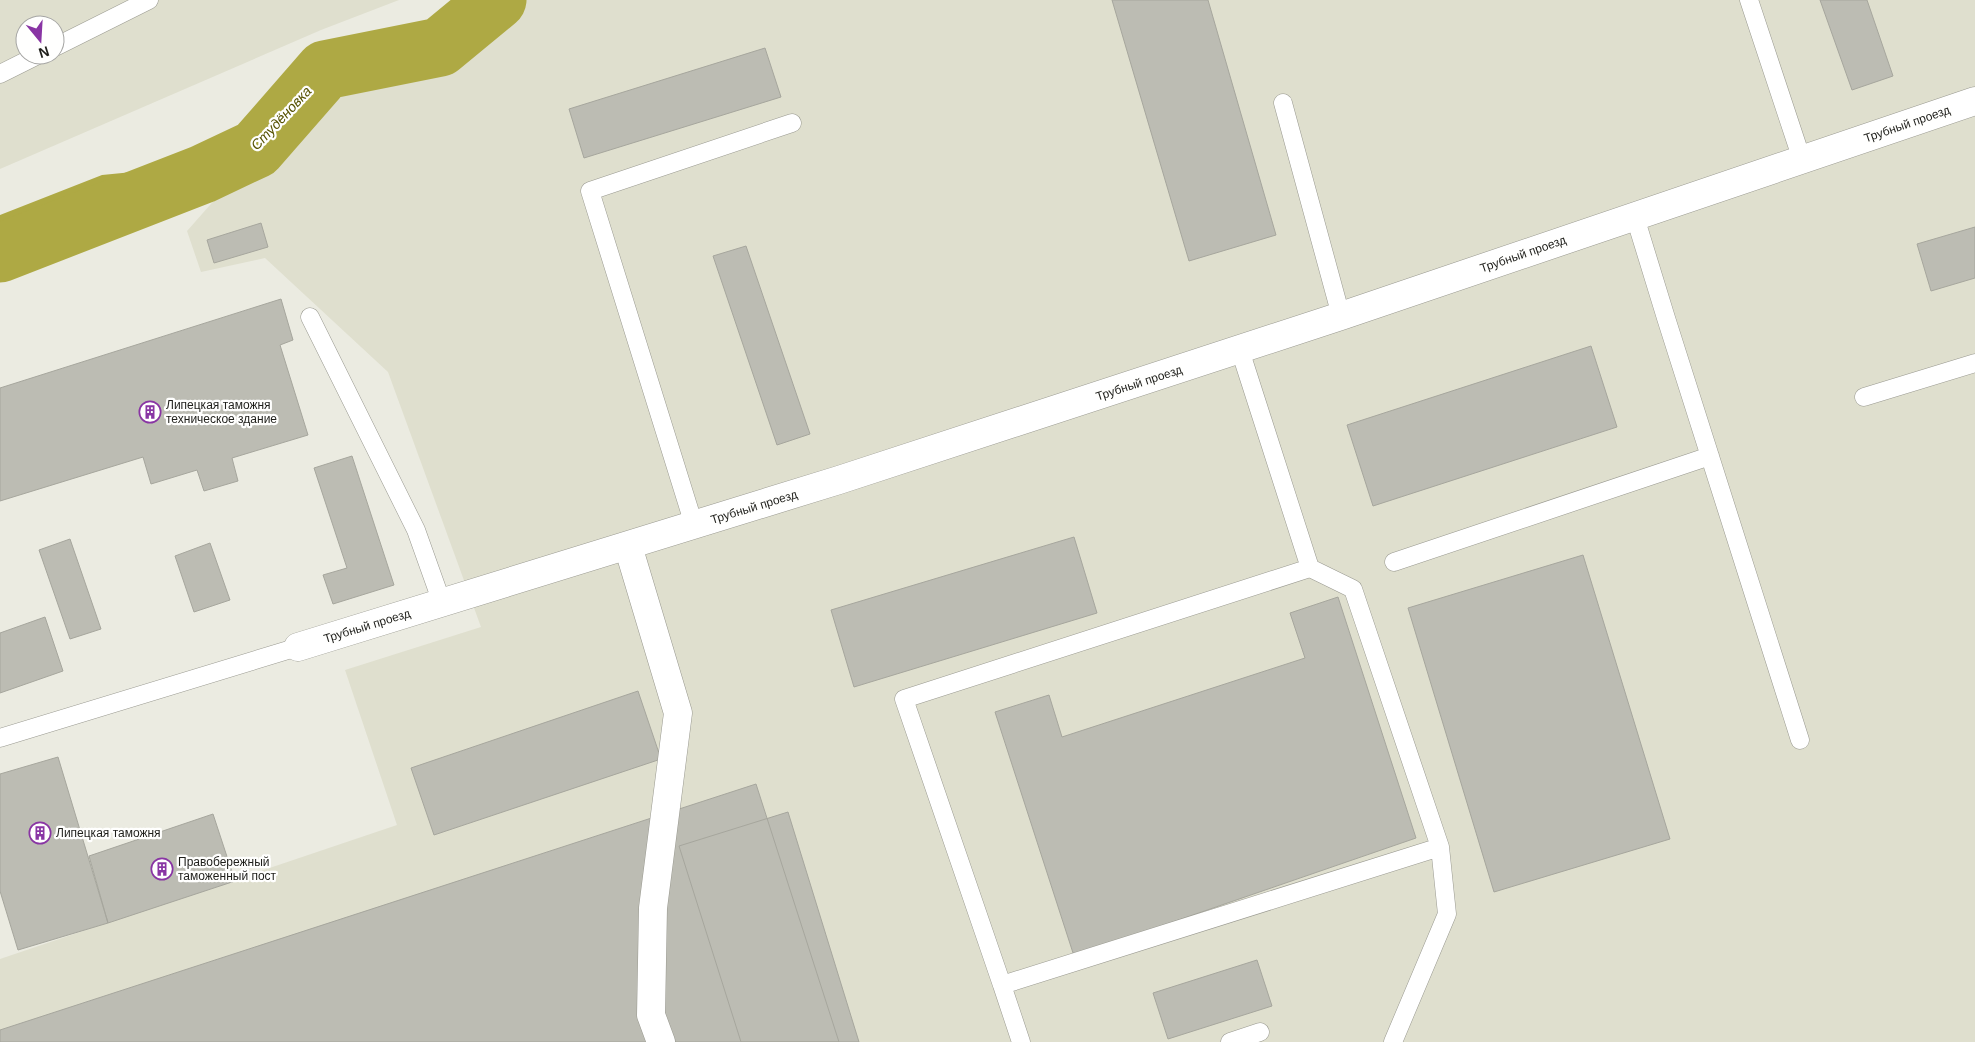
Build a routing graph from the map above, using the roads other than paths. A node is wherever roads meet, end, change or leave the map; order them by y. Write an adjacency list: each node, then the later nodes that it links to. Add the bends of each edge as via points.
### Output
1 (149, 0): 3 (lane)
2 (1751, 0): 9 (lane)
3 (65, 42)
4 (18, 65): 5 (lane)
5 (0, 74)
6 (1975, 101): 9 (street, Трубный проезд)
7 (1283, 104): 11 (lane)
8 (792, 123): 17 (lane, via 590,191)
9 (1802, 160): 10 (street, Трубный проезд)
10 (1636, 216): 11 (street, Трубный проезд); 16 (lane)
11 (1341, 316): 13 (street, Трубный проезд)
12 (310, 317): 21 (lane, via 416,530)
13 (1240, 350): 17 (street, Трубный проезд); 20 (lane)
14 (1975, 363): 15 (lane)
15 (1864, 397)
16 (1710, 456): 19 (lane); 24 (lane)
17 (694, 525): 18 (street, Трубный проезд)
18 (628, 546): 21 (street, Трубный проезд); 28 (street, via 678,713 653,908 651,1015)
19 (1394, 562)
20 (1310, 568): 25 (lane, via 1352,589); 26 (lane, via 904,699)
21 (442, 603): 22 (street, Трубный проезд)
22 (298, 647): 23 (lane)
23 (0, 738)
24 (1800, 740)
25 (1440, 847): 26 (lane); 31 (lane, via 1447,914)
26 (1002, 985): 29 (lane)
27 (1260, 1032): 30 (lane)
28 (661, 1042)
29 (1021, 1042)
30 (1230, 1042)
31 (1393, 1042)

